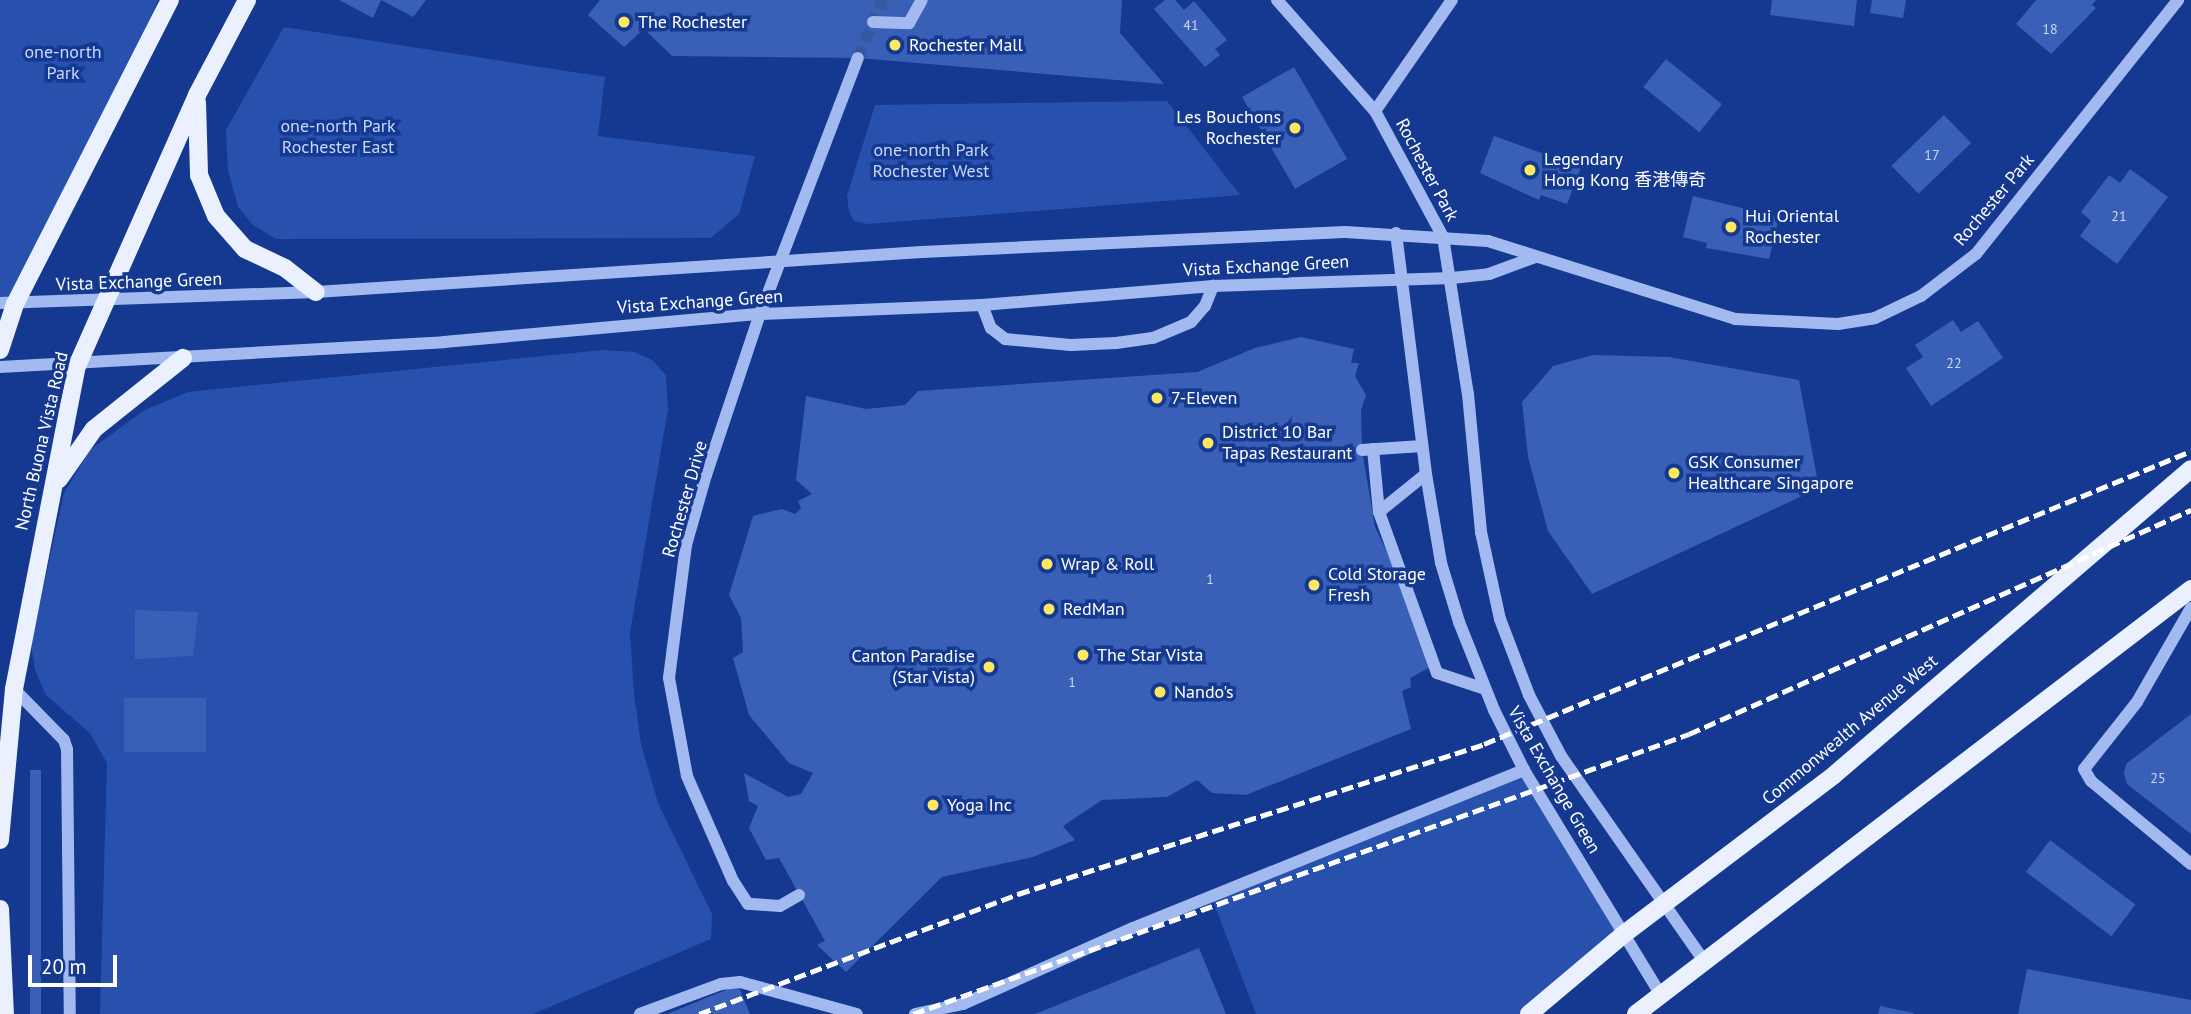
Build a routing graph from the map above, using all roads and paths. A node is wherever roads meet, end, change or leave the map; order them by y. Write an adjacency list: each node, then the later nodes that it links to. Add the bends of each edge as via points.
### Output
1 (170, 0): 20 (main road)
2 (247, 0): 9 (main road, North Buona Vista Road)
3 (922, 0): 7 (street, via 909,23)
4 (1277, 0): 10 (street, Rochester Park)
5 (1452, 0): 10 (street, Rochester Park)
6 (2178, 0): 13 (street, Rochester Park, via 1976,254 1921,296 1875,318 1802,326 1735,319)
7 (873, 22)
8 (858, 58): 14 (street, Rochester Drive)
9 (197, 95): 18 (main road, via 199,175 216,216 245,249 285,268); 19 (main road, North Buona Vista Road)
10 (1375, 111): 12 (street, Rochester Park)
11 (1396, 233): 12 (street, Vista Exchange Green); 14 (street, Vista Exchange Green, via 1231,235); 16 (street, Vista Exchange Green)
12 (1443, 237): 13 (street, Rochester Park, via 1488,241); 15 (street, Vista Exchange Green)
13 (1535, 257): 15 (street, via 1489,274)
14 (782, 264): 18 (street, Vista Exchange Green); 22 (street, Rochester Drive)
15 (1452, 278): 16 (street, Vista Exchange Green); 40 (street, Vista Exchange Green, via 1481,532 1500,619 1529,695 1561,756)
16 (1402, 279): 17 (street, Vista Exchange Green); 27 (street, Vista Exchange Green)
17 (1213, 286): 21 (street, Vista Exchange Green); 21 (street, via 1205,306 1191,322 1153,338 1116,343 1071,345 1005,339 991,328)
18 (316, 292): 19 (street, Vista Exchange Green)
19 (103, 301): 20 (street, Vista Exchange Green); 25 (main road, North Buona Vista Road)
20 (8, 304): 23 (main road)
21 (982, 305): 22 (street, Vista Exchange Green)
22 (760, 314): 24 (street, Vista Exchange Green, via 444,342); 39 (street, Rochester Drive, via 686,545 669,678 687,776 733,881 748,904 780,906)
23 (0, 350)
24 (183, 358): 25 (street, Vista Exchange Green); 30 (main road, via 94,429)
25 (78, 366): 26 (street, Vista Exchange Green); 30 (main road, North Buona Vista Road)
26 (0, 367)
27 (1422, 446): 29 (street, Vista Exchange Green); 31 (street, via 1368,449)
28 (2191, 469): 40 (main road, Commonwealth Avenue West, via 1834,775)
29 (1426, 474): 31 (street); 34 (street, Vista Exchange Green, via 1441,564)
30 (51, 492): 35 (main road, North Buona Vista Road)
31 (1380, 512): 34 (street, via 1437,673)
32 (2191, 590): 43 (main road)
33 (2191, 608): 38 (street, via 2137,702 2084,769 2091,781)
34 (1485, 689): 36 (street, Vista Exchange Green)
35 (13, 690): 37 (main road, North Buona Vista Road); 46 (street, via 64,740 67,749)
36 (1524, 770): 42 (street, Vista Exchange Green); 49 (street, via 1133,928 963,1004)
37 (0, 840)
38 (2191, 864)
39 (799, 895)
40 (1663, 904): 42 (main road, Commonwealth Avenue West); 43 (street, Vista Exchange Green)
41 (0, 909): 45 (main road)
42 (1624, 934): 44 (street, Vista Exchange Green); 50 (main road, Commonwealth Avenue West)
43 (1704, 961): 44 (main road)
44 (1661, 995): 51 (main road)
45 (5, 1014)
46 (70, 1014)
47 (640, 1014): 48 (street, via 721,984 740,982)
48 (857, 1014)
49 (915, 1014)
50 (1529, 1014)
51 (1636, 1014)

